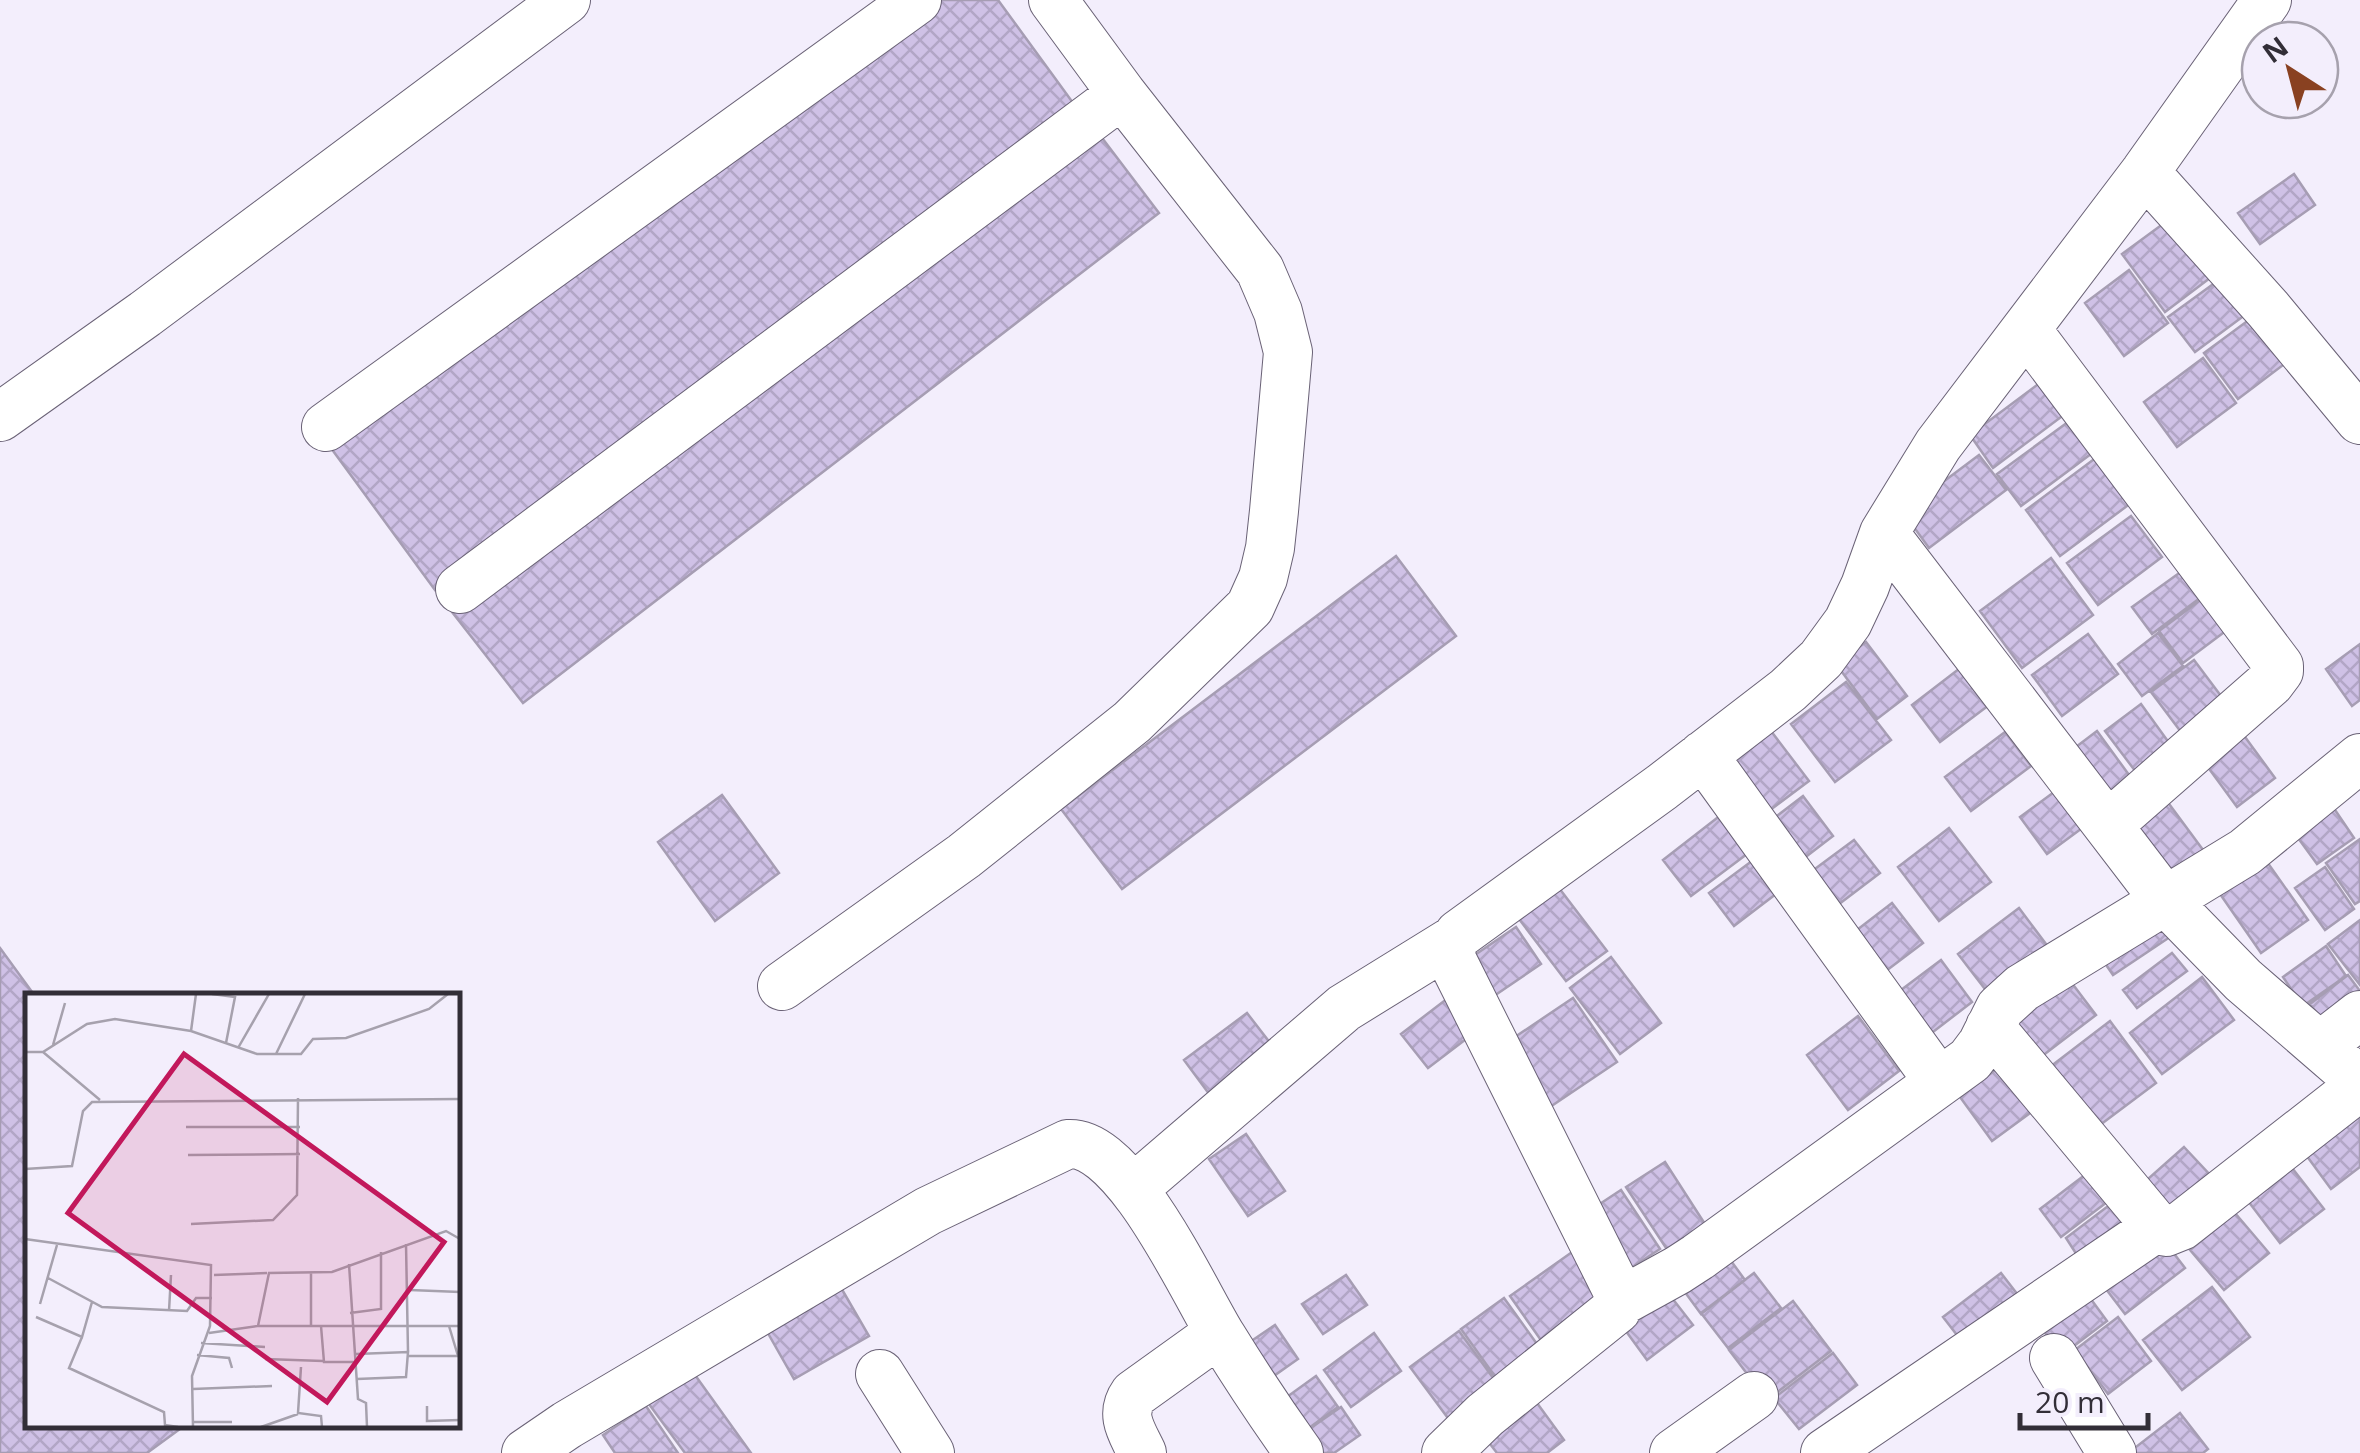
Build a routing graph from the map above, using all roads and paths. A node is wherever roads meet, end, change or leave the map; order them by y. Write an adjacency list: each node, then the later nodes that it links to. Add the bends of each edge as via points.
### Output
1 (566, 0): 8 (street)
2 (917, 0): 10 (street)
3 (1053, 0): 5 (street)
4 (2267, 0): 6 (street)
5 (1122, 94): 12 (street); 18 (street, via 1260,270 1278,312 1288,352 1263,578 1250,607 1132,722 964,856)
6 (2146, 172): 7 (street); 9 (street)
7 (2026, 329): 11 (street, via 1938,445); 15 (street, via 2279,666 2270,683)
8 (0, 418)
9 (2360, 420)
10 (326, 427)
11 (1884, 533): 13 (street, via 1848,622 1821,660); 15 (street)
12 (460, 589)
13 (1704, 754): 17 (street); 22 (street)
14 (2360, 758): 16 (street, via 2245,852)
15 (2108, 826): 16 (street)
16 (2164, 899): 20 (street, via 2022,988); 21 (street)
17 (1454, 940): 24 (street, via 1344,1008); 26 (street, via 1449,954)
18 (782, 986)
19 (2360, 1015): 21 (street)
20 (1990, 1027): 22 (street, via 1978,1052); 25 (street)
21 (2320, 1046): 23 (street)
22 (1940, 1082): 26 (street, via 1698,1257)
23 (2360, 1084): 25 (street, via 2181,1226 2166,1232)
24 (1133, 1190): 27 (street); 31 (street, via 1102,1156 1068,1144 928,1211)
25 (2157, 1227): 37 (street)
26 (1620, 1302): 35 (street)
27 (1219, 1333): 33 (street, via 1130,1399 1126,1421); 34 (street)
28 (2054, 1358): 38 (street)
29 (880, 1374): 32 (street)
30 (1754, 1396): 36 (street)
31 (526, 1453)
32 (930, 1453)
33 (1142, 1453)
34 (1298, 1453)
35 (1446, 1453)
36 (1674, 1453)
37 (1825, 1453)
38 (2112, 1453)

